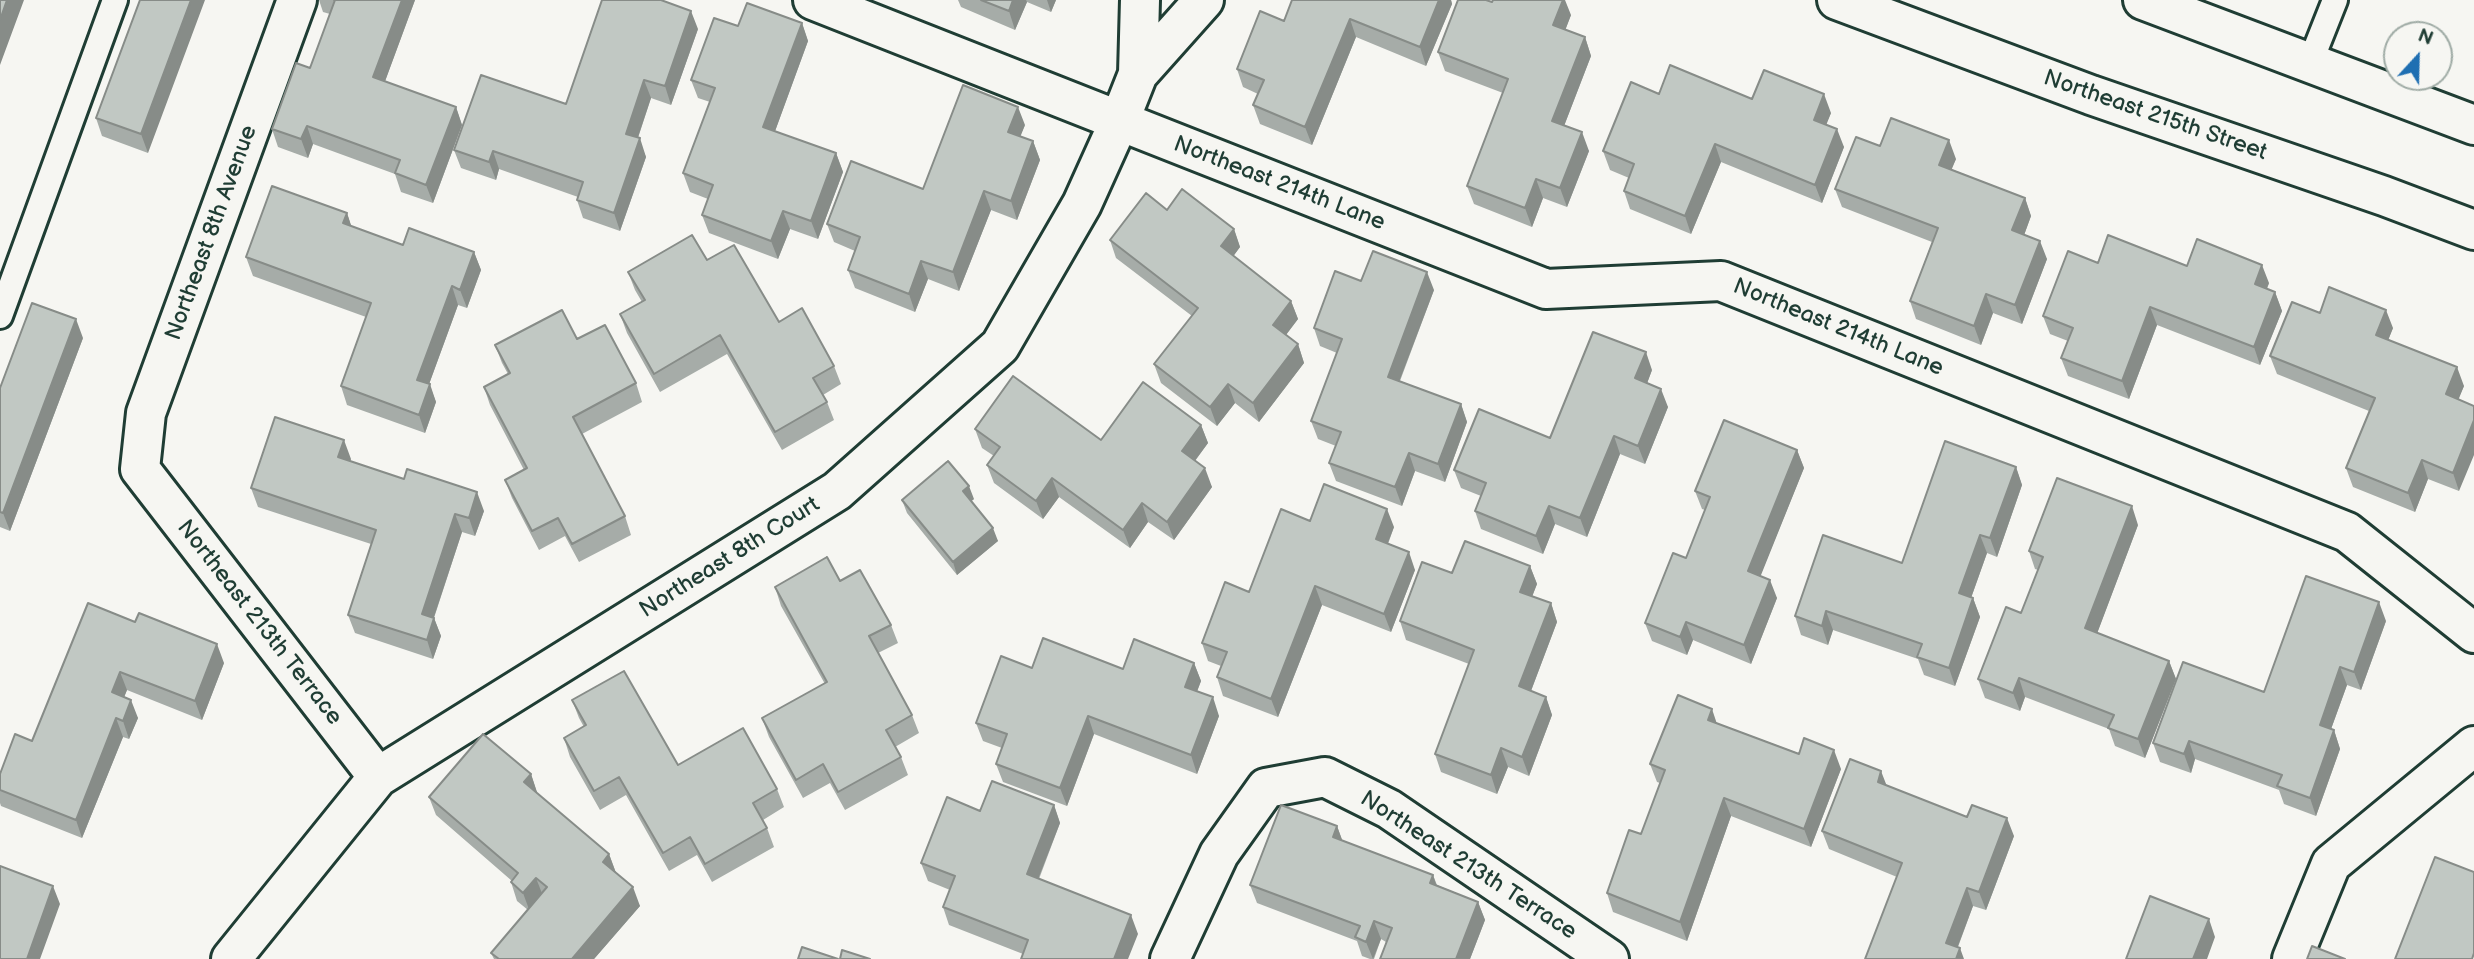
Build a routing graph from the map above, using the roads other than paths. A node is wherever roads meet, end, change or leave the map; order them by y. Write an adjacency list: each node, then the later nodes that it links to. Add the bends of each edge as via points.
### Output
1 (115, 0): 14 (lane)
2 (297, 0): 15 (street, Northeast 8th Avenue, via 146,413)
3 (813, 0): 11 (street, Northeast 214th Lane)
4 (1140, 0): 10 (street, Northeast 8th Court)
5 (1204, 0): 10 (street, Northeast 8th Court)
6 (1837, 0): 13 (street, Northeast 215th Street)
7 (2143, 0): 9 (street)
8 (2334, 0): 9 (lane)
9 (2310, 63): 12 (street)
10 (1138, 75): 11 (street, Northeast 8th Court)
11 (1119, 122): 16 (street, Northeast 214th Lane, via 1546,289 1721,281 2347,532); 18 (street, Northeast 8th Court, via 1082,204 1000,346 837,491)
12 (2474, 125)
13 (2474, 230)
14 (0, 316)
15 (140, 469): 18 (street, Northeast 213th Terrace)
16 (2474, 633)
17 (2474, 746): 22 (street, via 2331,864)
18 (377, 777): 19 (street, Northeast 8th Court)
19 (231, 959)
20 (1170, 959): 21 (street, Northeast 213th Terrace, via 1219,855 1266,788 1325,777 1389,809)
21 (1609, 959)
22 (2292, 959)

